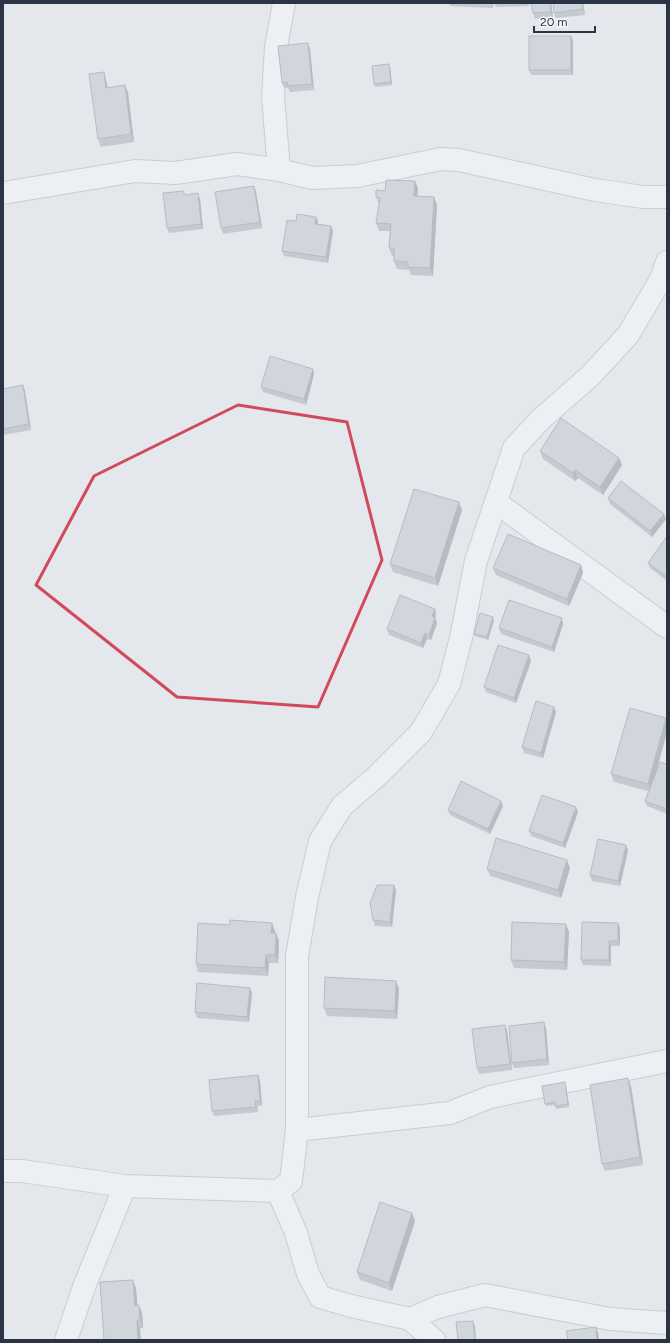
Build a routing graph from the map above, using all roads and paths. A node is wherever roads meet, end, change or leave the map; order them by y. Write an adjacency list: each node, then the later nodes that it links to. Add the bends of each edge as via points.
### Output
1 (284, 3): 2 (street, via 276,47 273,97)
2 (279, 170): 3 (street, via 237,164 175,173 135,171); 4 (street, via 312,178 357,176 440,159 459,160 595,190 643,198)
3 (3, 193)
4 (667, 197)
5 (667, 262): 6 (street, via 654,291 628,334 591,375 540,420 514,448)
6 (497, 503): 7 (street); 9 (street, via 476,561 449,684 421,732 342,806 320,841 297,956)
7 (667, 627)
8 (667, 1061): 9 (street, via 490,1097 450,1113)
9 (297, 1130): 12 (street, via 290,1181)
10 (3, 1171): 11 (street, via 22,1170)
11 (125, 1186): 12 (street); 15 (street, via 84,1287)
12 (278, 1191): 13 (street, via 296,1233 308,1274 320,1297)
13 (410, 1319): 14 (street, via 438,1307 485,1295 610,1319); 16 (street)
14 (667, 1323)
15 (66, 1340)
16 (434, 1340)

